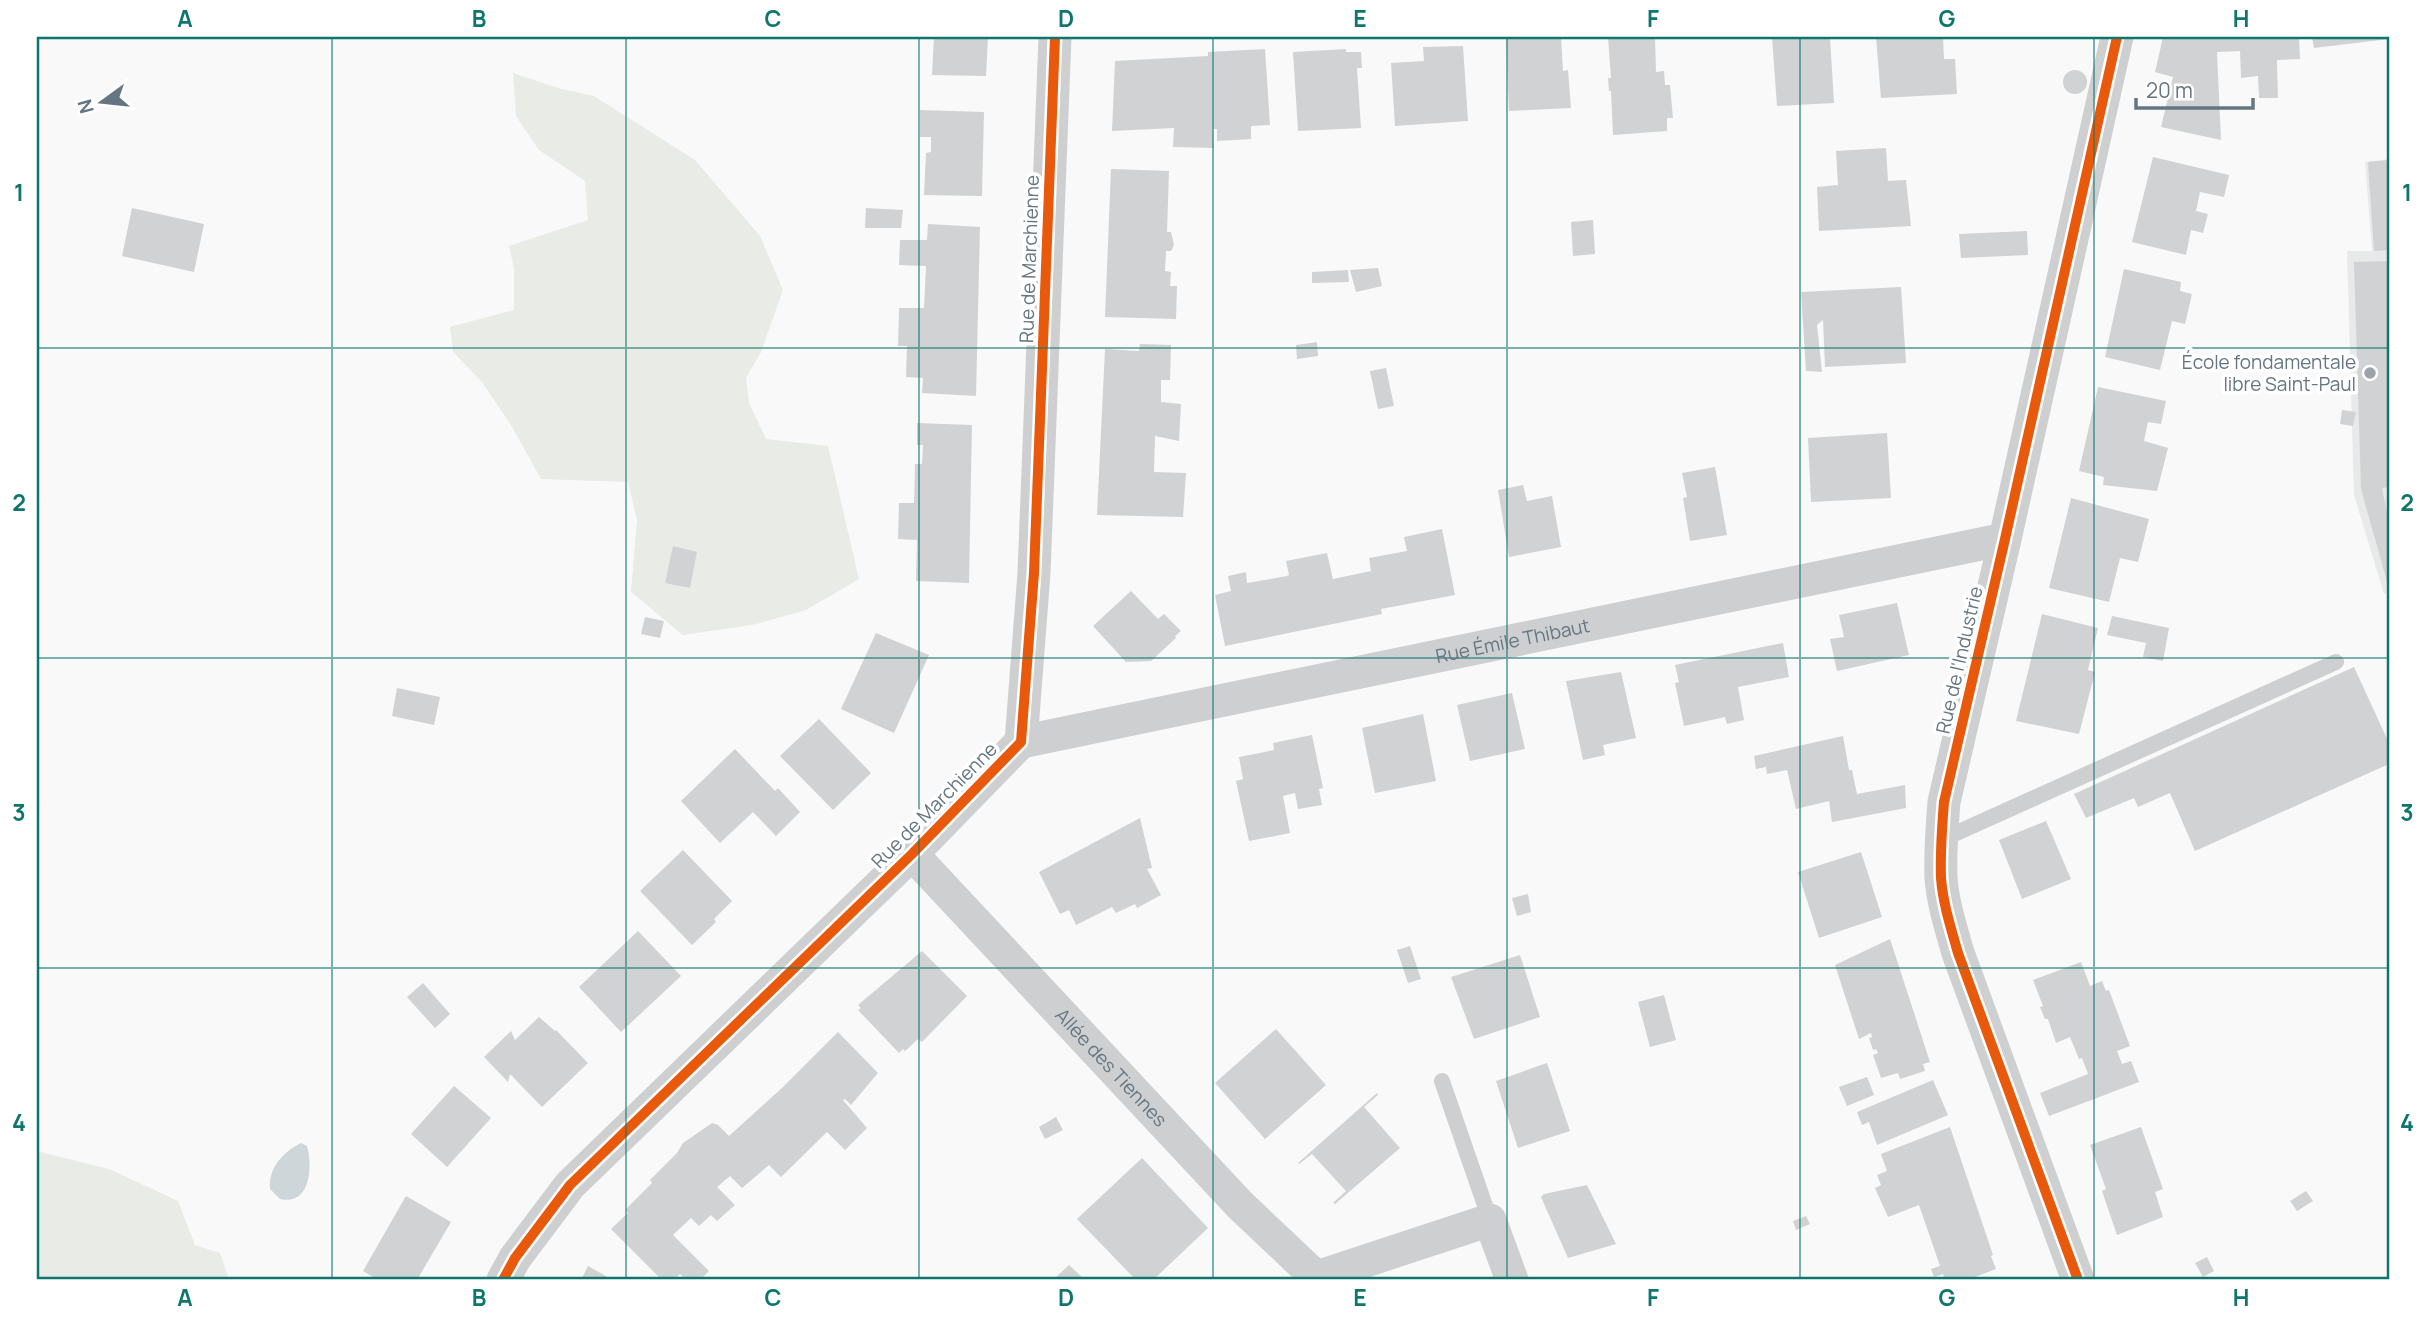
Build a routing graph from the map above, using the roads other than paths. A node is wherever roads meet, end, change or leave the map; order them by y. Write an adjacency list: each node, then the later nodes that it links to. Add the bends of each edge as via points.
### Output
1 (1055, 37): 5 (street, Rue de Marchienne, via 1034,573)
2 (2117, 37): 3 (street, Rue de l'Industrie)
3 (2005, 538): 5 (street, Rue Émile Thibaut); 6 (street, Rue de l'Industrie, via 1944,802)
4 (2336, 662): 6 (lane)
5 (1021, 742): 7 (street, Rue de Marchienne)
6 (1941, 841): 13 (street, Rue de l'Industrie, via 1941,879 1958,953)
7 (912, 854): 10 (street, Allée des Tiennes); 11 (street, Rue de Marchienne, via 570,1185)
8 (1442, 1081): 9 (lane)
9 (1490, 1220): 10 (street); 12 (street)
10 (1312, 1278)
11 (503, 1280)
12 (1512, 1280)
13 (2078, 1280)

